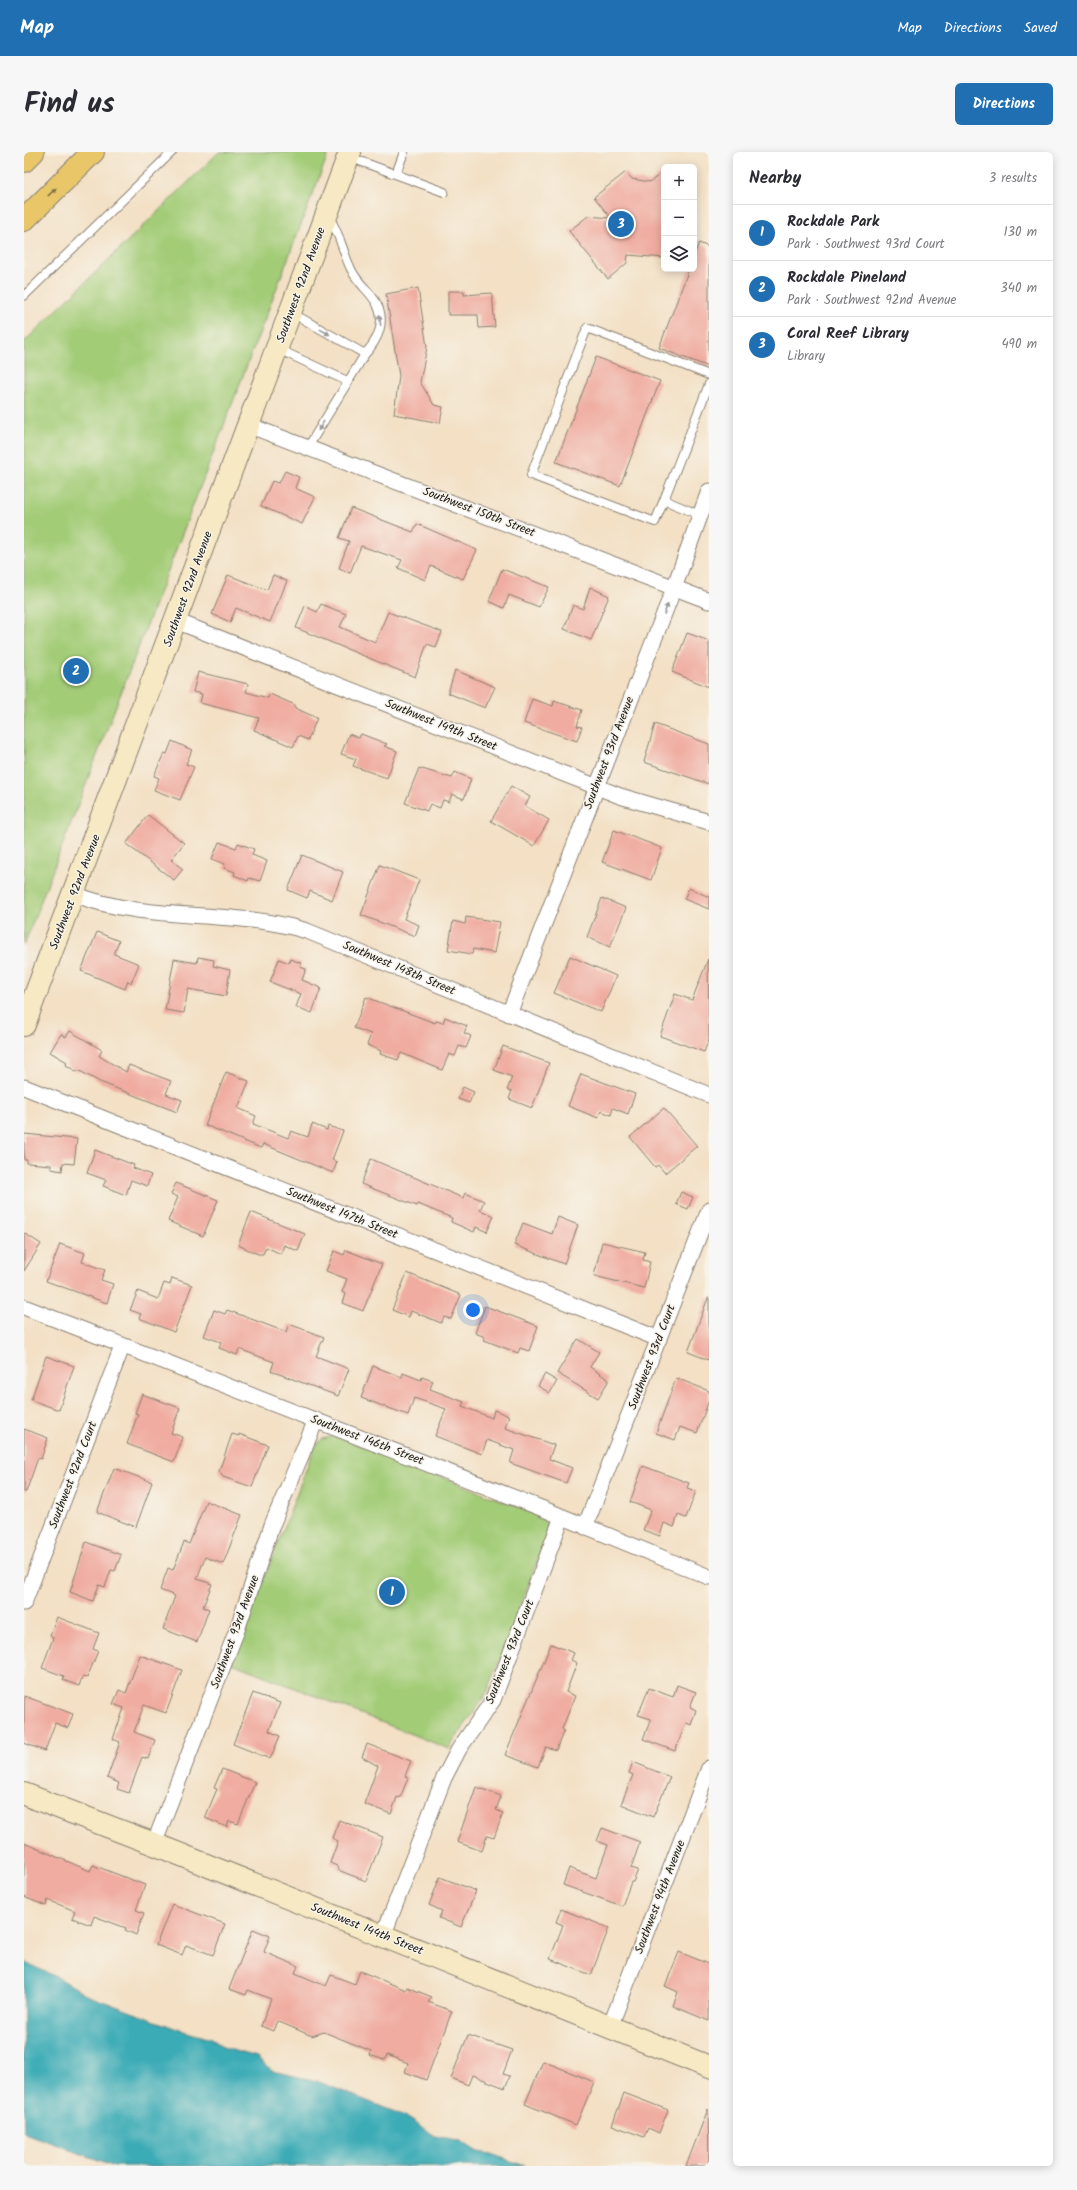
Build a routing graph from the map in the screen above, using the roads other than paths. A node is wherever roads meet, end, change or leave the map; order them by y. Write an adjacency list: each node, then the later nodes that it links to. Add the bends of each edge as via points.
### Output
1 (34, 152): 6 (highway)
2 (93, 152): 10 (highway, one-way to 2)
3 (172, 152): 11 (lane)
4 (404, 152): 7 (lane)
5 (349, 154): 7 (lane); 9 (street, Southwest 92nd Avenue)
6 (24, 161)
7 (396, 174): 8 (lane)
8 (444, 192)
9 (327, 214): 12 (street, Southwest 92nd Avenue); 14 (lane, one-way to 9, via 378,336 381,326 379,313 376,303 352,273 336,227)
10 (24, 220)
11 (24, 296)
12 (291, 313): 13 (street, Southwest 92nd Avenue); 14 (lane, one-way to 14)
13 (278, 349): 16 (lane); 18 (street, Southwest 92nd Avenue)
14 (365, 354): 16 (lane)
15 (709, 375): 21 (lane, via 587,328 531,475 655,522)
16 (347, 381): 19 (lane, one-way to 19)
17 (709, 384): 21 (lane)
18 (248, 425): 19 (street, Southwest 150th Street); 25 (street, Southwest 92nd Avenue)
19 (308, 446): 23 (street, Southwest 150th Street)
20 (709, 491): 22 (street, Southwest 93rd Avenue)
21 (664, 500): 22 (lane)
22 (700, 514): 23 (street, Southwest 93rd Avenue)
23 (674, 588): 24 (street, Southwest 150th Street); 26 (street, Southwest 93rd Avenue, one-way to 23)
24 (709, 601)
25 (176, 621): 26 (street, Southwest 149th Street); 28 (street, Southwest 92nd Avenue)
26 (596, 786): 27 (street, Southwest 149th Street, via 620,796); 29 (street, Southwest 93rd Avenue)
27 (709, 822)
28 (74, 894): 29 (street, Southwest 148th Street, via 94,902 142,911 253,919 291,926 334,941); 30 (street, Southwest 92nd Avenue)
29 (509, 1014): 32 (street, Southwest 148th Street)
30 (24, 1025)
31 (24, 1087): 35 (street, Southwest 147th Street)
32 (703, 1093)
33 (709, 1210): 35 (street, Southwest 93rd Court)
34 (24, 1307): 36 (street, Southwest 146th Street)
35 (659, 1339): 39 (street, Southwest 93rd Court)
36 (122, 1346): 37 (street, Southwest 146th Street); 41 (street, Southwest 92nd Court)
37 (316, 1420): 38 (street, Southwest 146th Street); 44 (street, Southwest 93rd Avenue, via 272,1525 237,1630)
38 (562, 1517): 39 (street, Southwest 146th Street); 45 (street, Southwest 93rd Court, via 494,1696 459,1749 444,1778)
39 (585, 1527): 40 (street, Southwest 146th Street)
40 (709, 1577)
41 (24, 1603)
42 (709, 1768): 46 (street, Southwest 94th Avenue)
43 (24, 1794): 44 (street, Southwest 144th Street)
44 (154, 1844): 45 (street, Southwest 144th Street)
45 (383, 1936): 46 (street, Southwest 144th Street)
46 (610, 2027): 47 (street, Southwest 144th Street)
47 (709, 2067)

